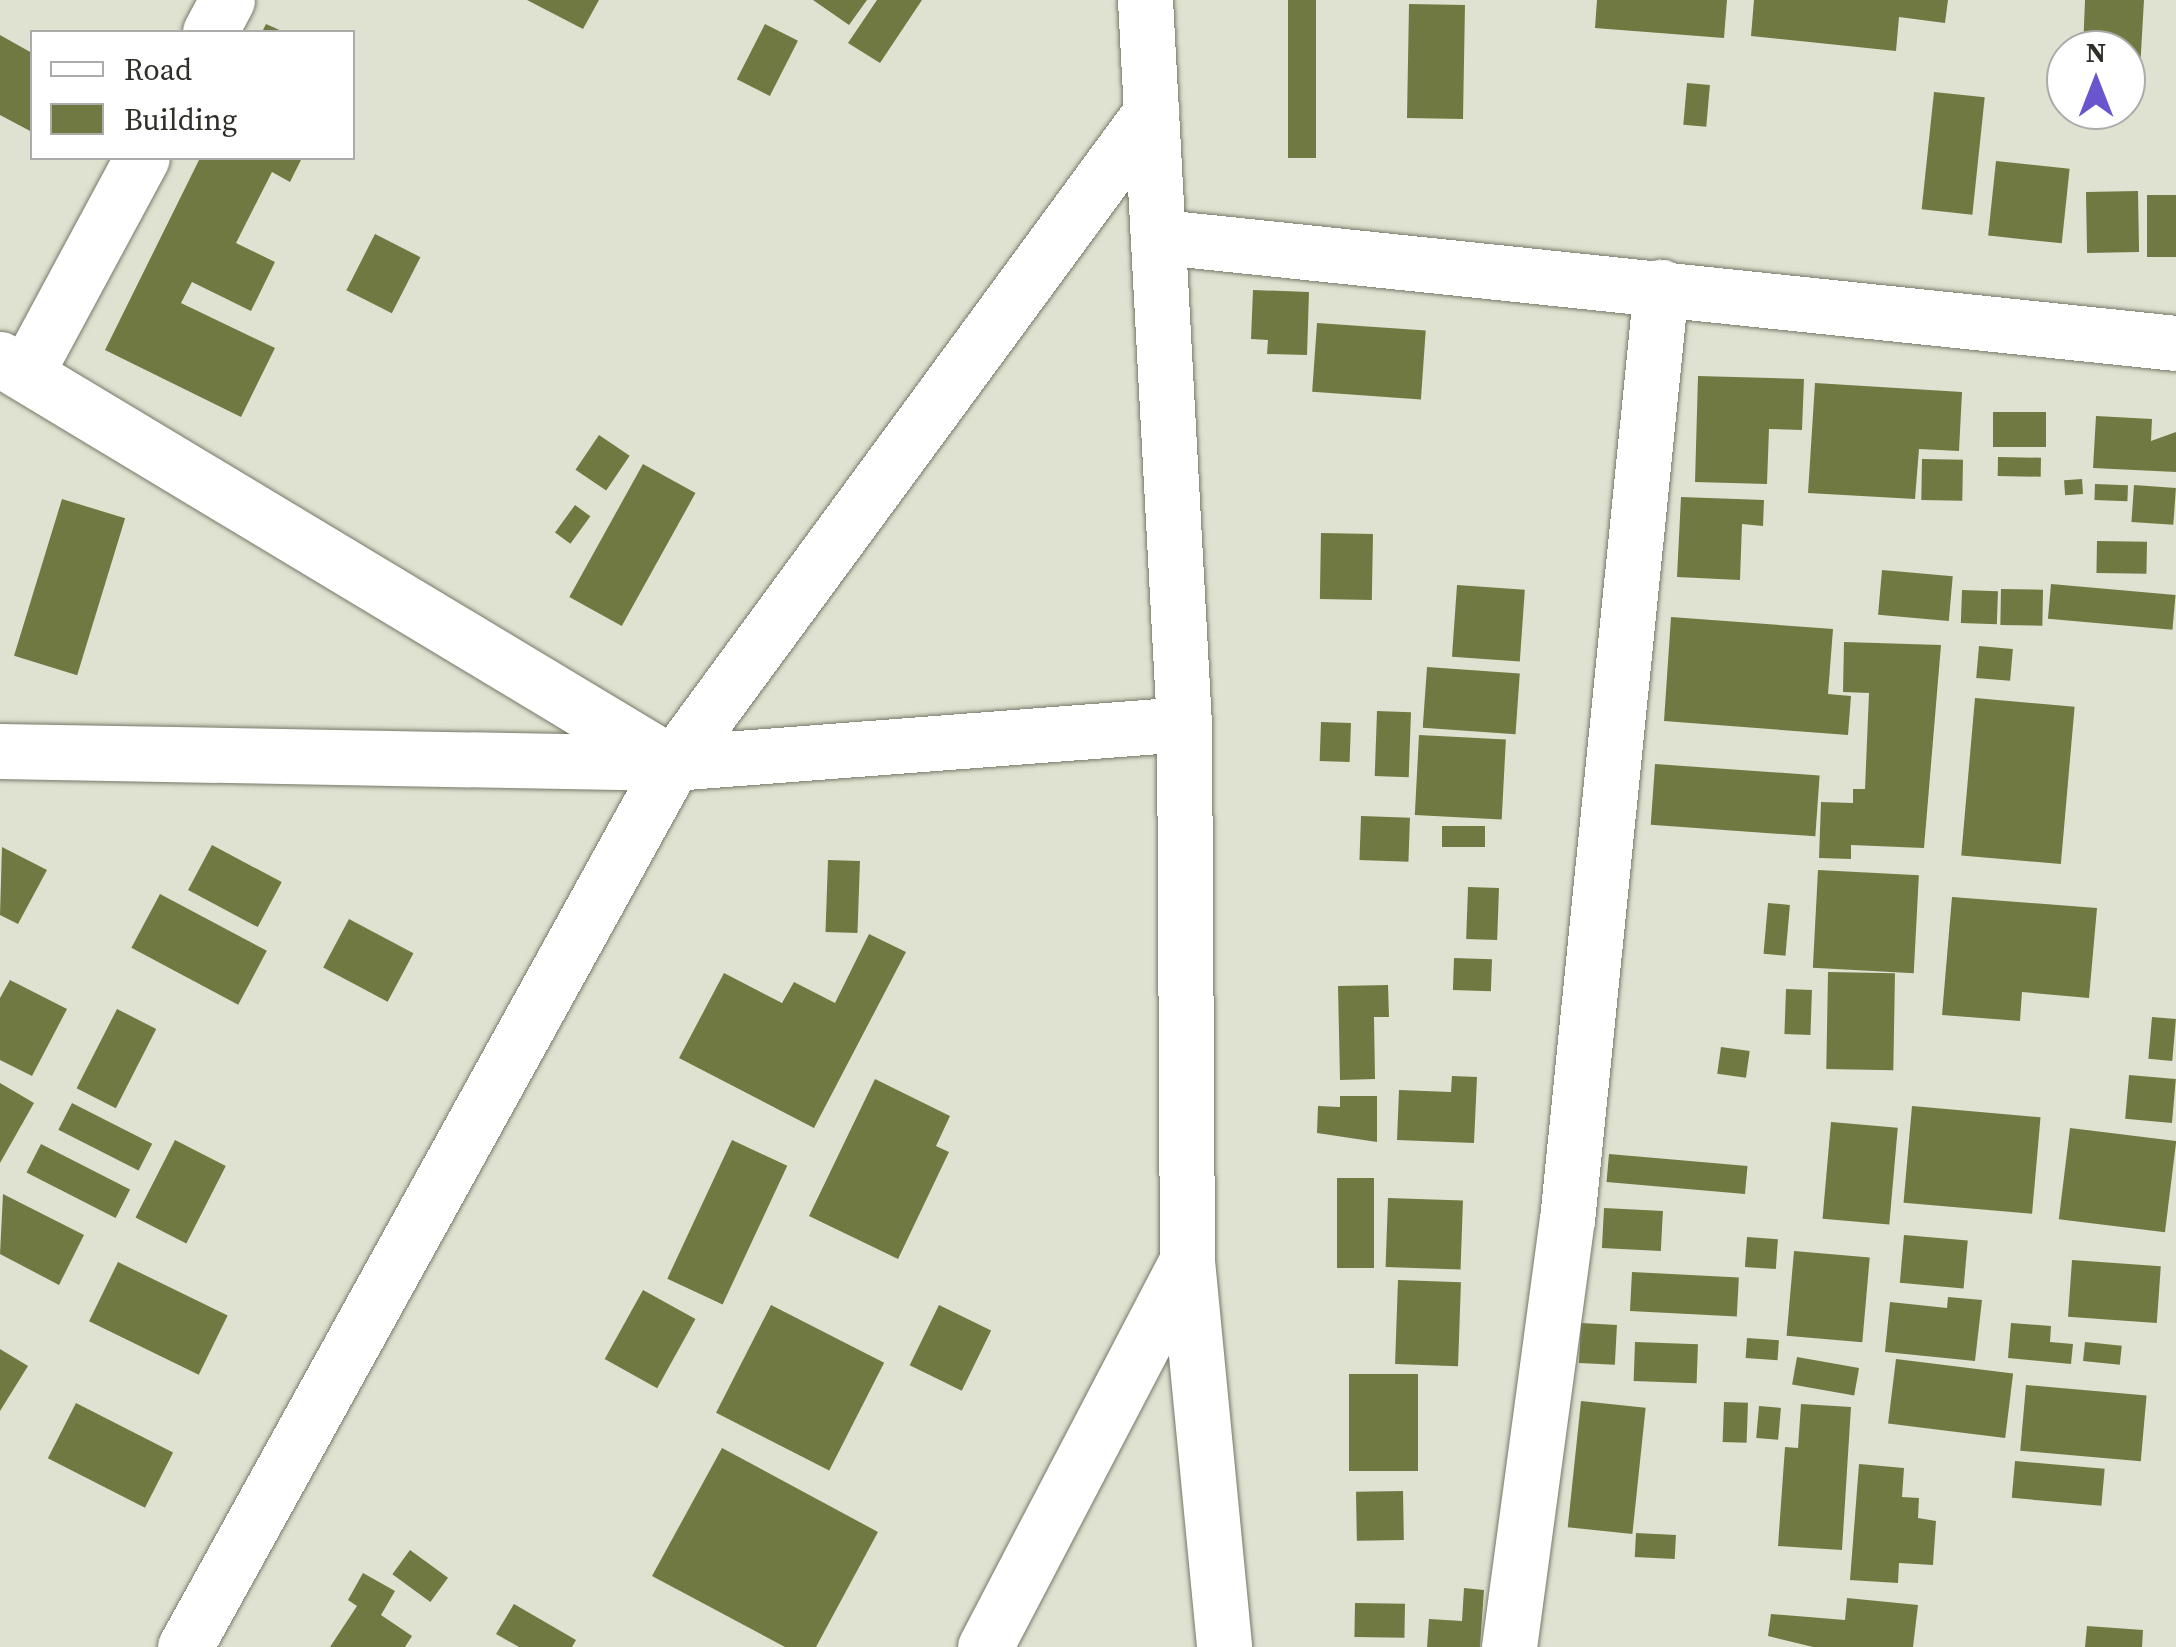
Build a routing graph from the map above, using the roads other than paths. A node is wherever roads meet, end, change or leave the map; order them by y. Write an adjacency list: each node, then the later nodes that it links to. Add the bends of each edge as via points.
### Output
1 (228, 0): 3 (street)
2 (1145, 0): 4 (street)
3 (211, 30)
4 (1151, 112): 6 (street); 12 (street)
5 (141, 160): 9 (street)
6 (1162, 237): 7 (street); 10 (street)
7 (1660, 287): 8 (street); 17 (street, via 1567,1220)
8 (2176, 344)
9 (13, 366): 12 (street)
10 (1184, 724): 12 (street); 13 (street)
11 (0, 751): 12 (street)
12 (673, 763): 14 (street)
13 (1187, 1261): 15 (street); 16 (street)
14 (185, 1647)
15 (985, 1647)
16 (1224, 1647)
17 (1509, 1647)

